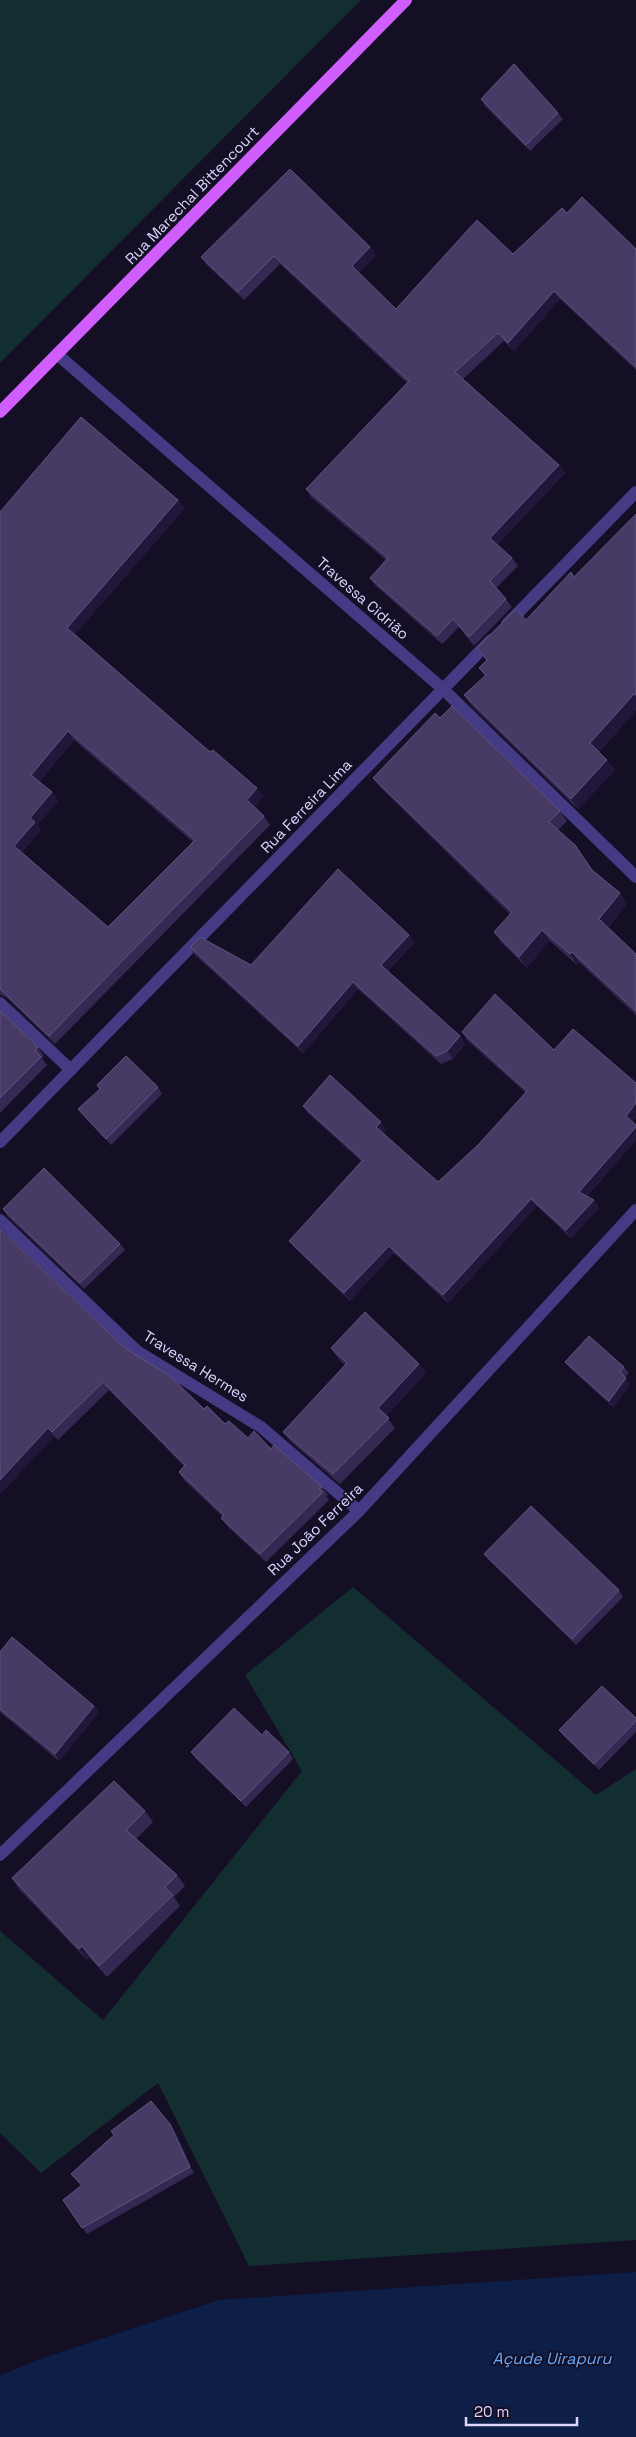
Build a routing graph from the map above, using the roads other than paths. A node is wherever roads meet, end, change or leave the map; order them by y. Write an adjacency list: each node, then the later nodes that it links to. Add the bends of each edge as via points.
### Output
1 (406, 0): 2 (main road, Rua Marechal Bittencourt)
2 (58, 355): 3 (main road, Rua Marechal Bittencourt); 5 (street, Travessa Cidrião)
3 (0, 412)
4 (636, 492): 5 (street, Rua Ferreira Lima)
5 (443, 689): 6 (street, Travessa Cidrião); 8 (street, Rua Ferreira Lima)
6 (636, 877)
7 (0, 1003): 8 (street)
8 (71, 1070): 9 (street, Rua Ferreira Lima)
9 (0, 1142)
10 (636, 1210): 12 (street, Rua João Ferreira)
11 (0, 1220): 12 (street, Travessa Hermes, via 137,1351 261,1427)
12 (359, 1511): 13 (street, Rua João Ferreira)
13 (0, 1855)

